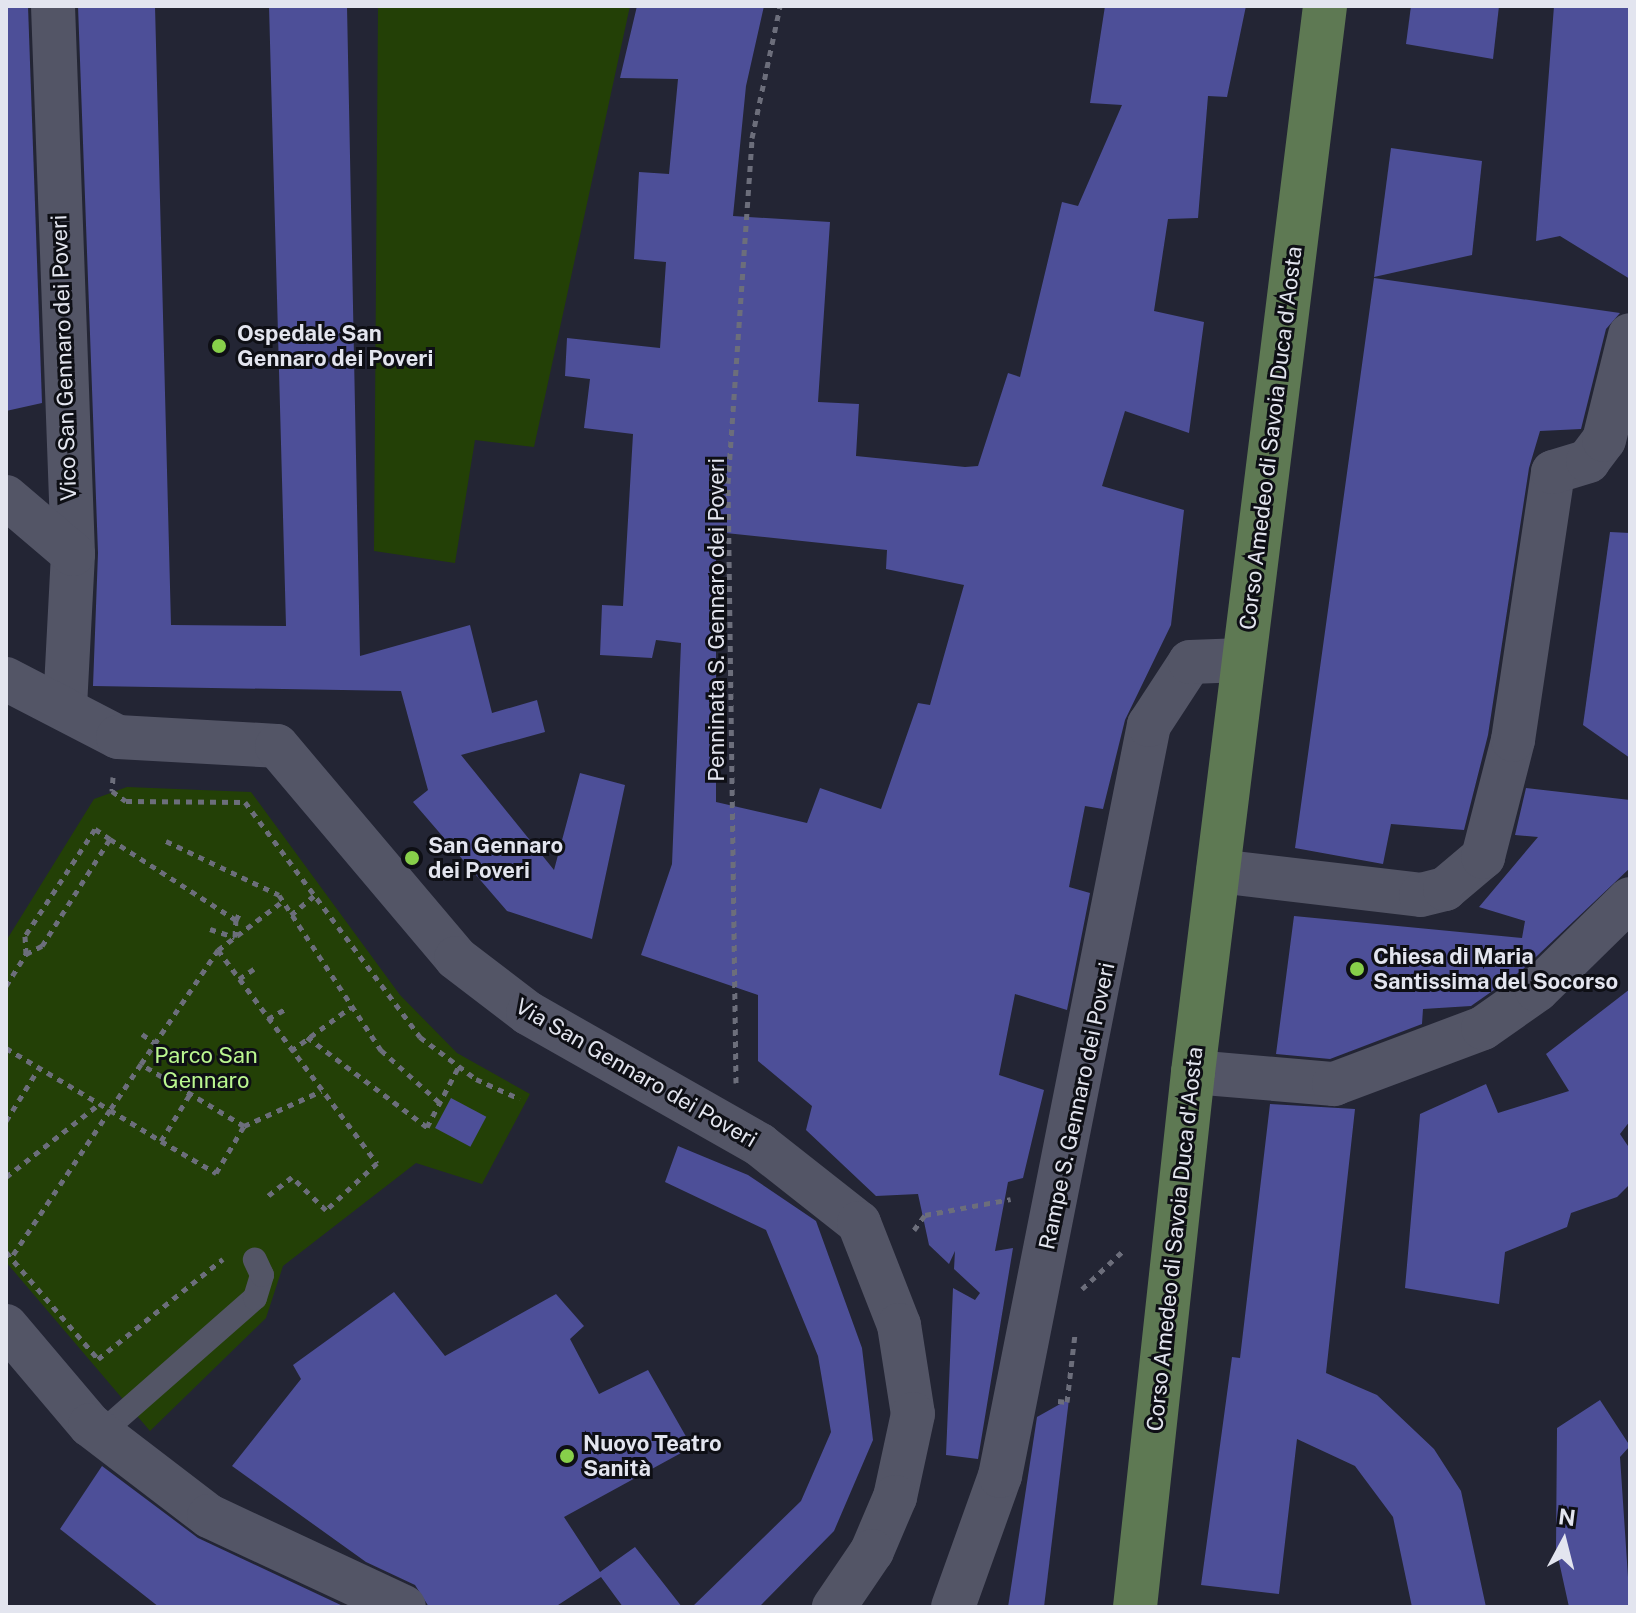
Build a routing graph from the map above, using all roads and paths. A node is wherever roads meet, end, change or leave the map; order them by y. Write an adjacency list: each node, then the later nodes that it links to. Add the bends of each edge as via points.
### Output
1 (53, 6): 6 (street, Vico San Gennaro dei Poveri)
2 (780, 6): 38 (path, Penninata S. Gennaro dei Poveri, via 752,138 728,483 738,1078)
3 (1325, 6): 7 (main road, Corso Amedeo di Savoia Duca d'Aosta)
4 (1630, 335): 13 (street, via 1604,440 1588,461 1553,472 1513,740 1483,857 1445,889 1421,895)
5 (8, 504): 6 (street)
6 (73, 554): 9 (street, Vico San Gennaro dei Poveri)
7 (1243, 660): 13 (main road, Corso Amedeo di Savoia Duca d'Aosta); 59 (street, Rampe S. Gennaro dei Poveri, via 1190,662 1149,725 1000,1476)
8 (6, 679): 9 (street, Via San Gennaro dei Poveri)
9 (65, 709): 10 (street, Via San Gennaro dei Poveri)
10 (118, 737): 14 (path, via 112,791 126,801 245,802); 58 (street, Via San Gennaro dei Poveri, via 277,746 456,958 528,1013 760,1145 859,1223 899,1325 913,1414 895,1497 872,1551)
11 (110, 839): 19 (path, via 238,917); 21 (path, via 42,946); 21 (path, via 95,829 25,936)
12 (166, 841): 16 (path)
13 (1218, 871): 36 (main road, Corso Amedeo di Savoia Duca d'Aosta)
14 (314, 896): 17 (path); 34 (path, via 420,1037)
15 (1630, 899): 36 (street, via 1537,990 1483,1028 1334,1084)
16 (283, 901): 17 (path); 19 (path)
17 (291, 915): 25 (path)
18 (210, 929): 19 (path)
19 (235, 937): 20 (path)
20 (218, 950): 23 (path); 30 (path)
21 (26, 954): 24 (path)
22 (254, 969): 23 (path)
23 (239, 979): 27 (path)
24 (6, 986)
25 (351, 1007): 29 (path); 41 (path, via 381,1050)
26 (285, 1009): 27 (path)
27 (268, 1019): 32 (path)
28 (142, 1034): 30 (path)
29 (307, 1037): 32 (path); 41 (path, via 427,1127)
30 (155, 1043): 33 (path)
31 (6, 1048): 35 (path)
32 (291, 1051): 37 (path)
33 (141, 1064): 39 (path); 43 (path)
34 (459, 1066): 40 (path); 41 (path)
35 (39, 1068): 42 (path); 44 (path)
36 (1193, 1072): 60 (main road, Corso Amedeo di Savoia Duca d'Aosta)
37 (321, 1091): 45 (path); 48 (path, via 377,1163 326,1210 292,1177)
38 (732, 1092)
39 (190, 1094): 45 (path); 46 (path)
40 (520, 1099)
41 (440, 1103)
42 (99, 1104): 43 (path); 47 (path)
43 (110, 1110): 46 (path); 52 (path)
44 (6, 1121)
45 (244, 1126): 46 (path, via 216,1173)
46 (161, 1141)
47 (6, 1177)
48 (265, 1198)
49 (1010, 1211): 50 (path, via 1012,1199 925,1215)
50 (914, 1230)
51 (1125, 1249): 54 (path)
52 (8, 1255): 53 (path, via 98,1359 219,1261)
53 (255, 1260): 56 (lane, via 262,1275 255,1298)
54 (1080, 1297)
55 (6, 1326): 56 (street)
56 (100, 1434): 57 (street, via 209,1516)
57 (404, 1607)
58 (834, 1607)
59 (953, 1607)
60 (1135, 1607)

